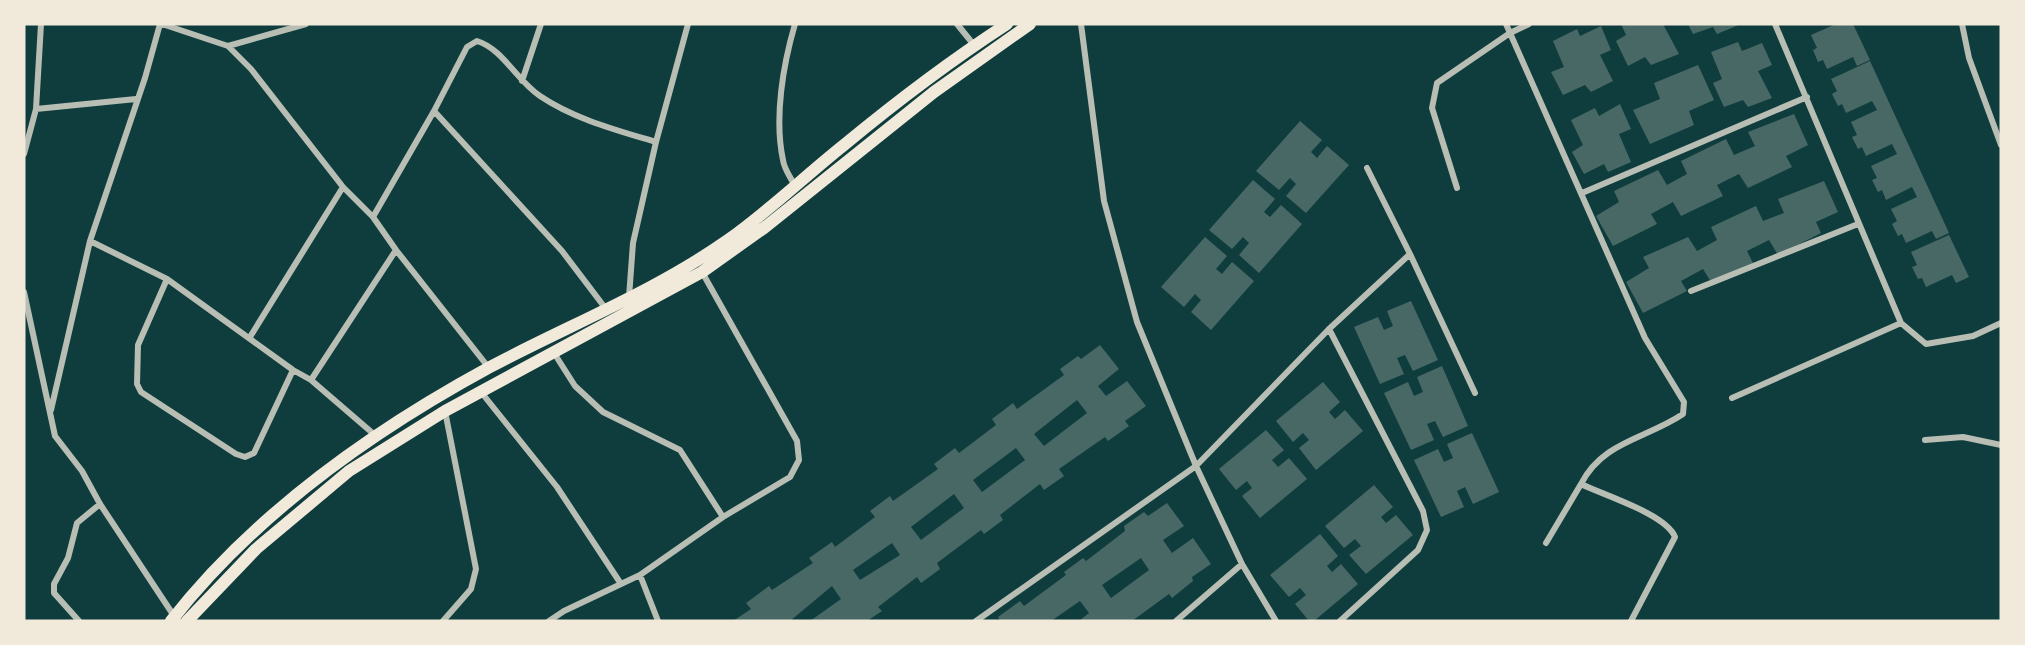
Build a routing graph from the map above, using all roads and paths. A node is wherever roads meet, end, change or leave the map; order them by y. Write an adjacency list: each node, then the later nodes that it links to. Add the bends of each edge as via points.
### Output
1 (41, 24): 21 (street)
2 (161, 24): 17 (street); 20 (street)
3 (306, 24): 17 (street)
4 (541, 24): 18 (street)
5 (688, 24): 23 (street)
6 (795, 24): 27 (street, via 783,81 780,122 783,162)
7 (957, 24): 16 (street)
8 (1007, 24): 16 (main road)
9 (1030, 24): 36 (main road, via 934,92 764,228)
10 (1082, 24): 58 (street, via 1104,201 1137,322)
11 (1506, 24): 15 (street)
12 (1529, 24): 15 (street)
13 (1775, 24): 19 (street)
14 (1962, 24): 24 (street, via 1969,58)
15 (1510, 33): 29 (street, via 1437,83 1432,108); 30 (street)
16 (974, 45): 27 (main road)
17 (228, 46): 28 (street, via 251,69)
18 (522, 81): 22 (street, via 492,49 472,42); 23 (street, via 538,95 588,120)
19 (1807, 97): 30 (street); 32 (street)
20 (136, 99): 21 (street); 33 (street)
21 (36, 110): 25 (street)
22 (434, 111): 31 (street); 41 (street, via 562,251)
23 (656, 142): 40 (street, via 633,243)
24 (2001, 145)
25 (24, 154)
26 (1367, 168): 35 (street)
27 (795, 186): 40 (main road, via 728,240)
28 (343, 187): 31 (street); 45 (street)
29 (1457, 188)
30 (1582, 193): 59 (street, via 1645,339 1684,402 1683,414 1671,423 1598,459)
31 (373, 217): 34 (street)
32 (1858, 224): 38 (street); 42 (street)
33 (90, 241): 37 (street); 54 (street)
34 (396, 250): 47 (street); 49 (street)
35 (1410, 254): 44 (street); 51 (street)
36 (702, 272): 46 (main road); 61 (street, via 797,441 799,460 790,477)
37 (167, 279): 45 (street); 48 (street, via 138,345 135,372 141,392 245,457 254,453)
38 (1691, 291)
39 (24, 292): 54 (street)
40 (629, 297): 41 (main road)
41 (606, 309): 47 (main road)
42 (1901, 323): 43 (street, via 1926,344 1973,336); 52 (street)
43 (2001, 323)
44 (1329, 329): 58 (street); 75 (street, via 1424,511 1427,530 1418,550)
45 (250, 337): 48 (street)
46 (554, 353): 50 (main road); 61 (street, via 576,386 603,412 680,450)
47 (489, 368): 55 (main road)
48 (292, 370): 49 (street)
49 (311, 380): 55 (street)
50 (481, 392): 53 (main road); 65 (street, via 557,486)
51 (1475, 393)
52 (1732, 398)
53 (445, 411): 68 (main road, via 381,449 314,498 256,549); 69 (street, via 476,569 471,589)
54 (50, 413): 60 (street, via 55,436 82,471)
55 (376, 436): 66 (main road, via 269,520)
56 (1925, 440): 57 (street, via 1963,437)
57 (2001, 445)
58 (1196, 466): 63 (street); 72 (street)
59 (1581, 484): 62 (street); 76 (street, via 1650,516 1672,529 1675,537)
60 (100, 504): 66 (street); 67 (street, via 77,523 68,558 54,584 54,593)
61 (723, 517): 64 (street)
62 (1546, 543)
63 (1242, 564): 73 (street); 74 (street)
64 (640, 575): 65 (street); 71 (street)
65 (621, 584): 70 (street)
66 (175, 619)
67 (79, 621)
68 (187, 621)
69 (443, 621)
70 (549, 621)
71 (658, 621)
72 (976, 621)
73 (1176, 621)
74 (1276, 621)
75 (1340, 621)
76 (1631, 621)

